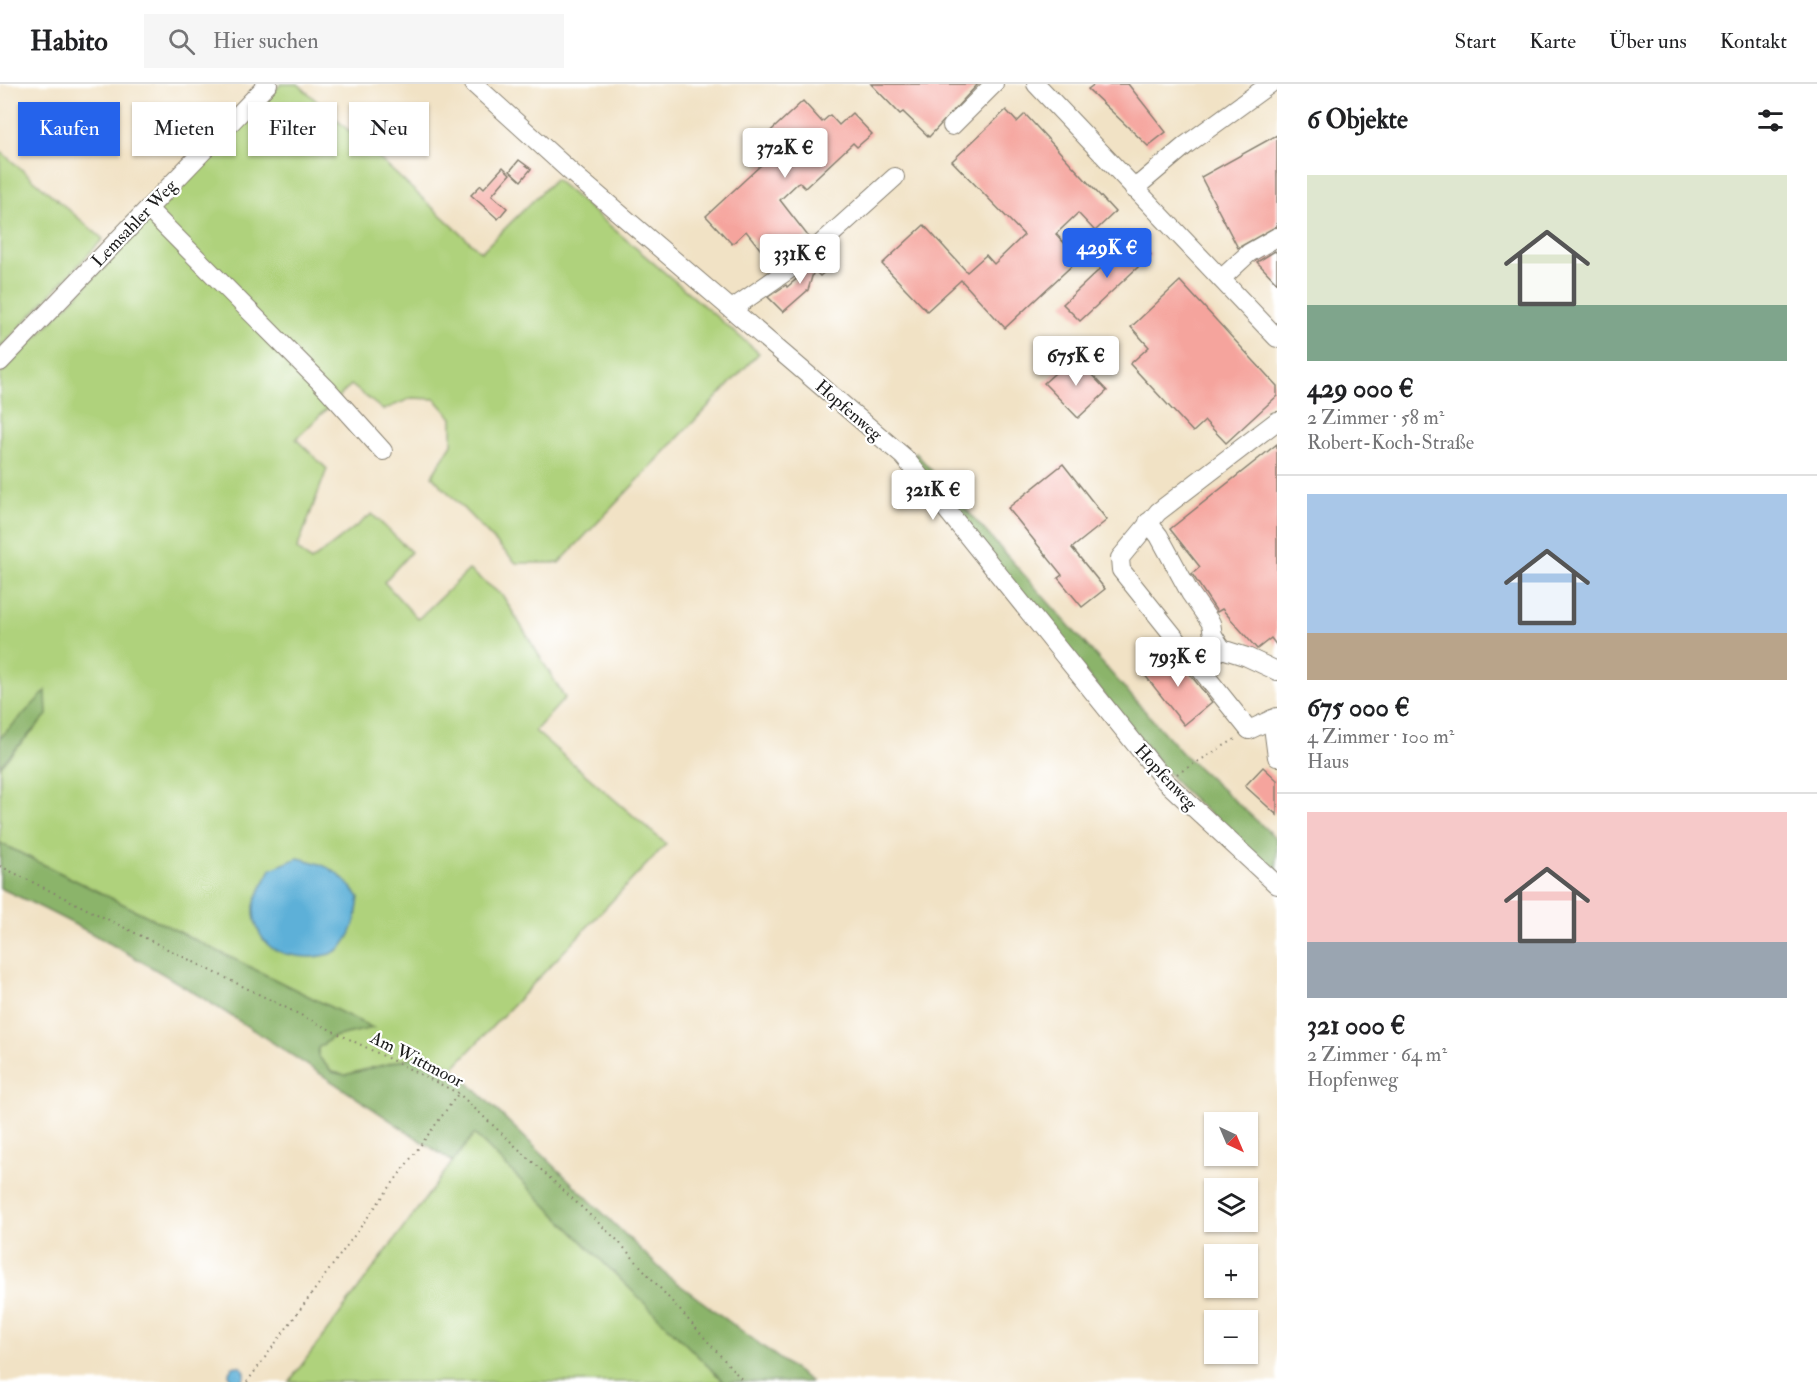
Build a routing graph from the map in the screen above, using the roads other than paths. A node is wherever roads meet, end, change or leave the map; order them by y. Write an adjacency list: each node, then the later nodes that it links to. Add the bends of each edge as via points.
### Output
1 (268, 84): 9 (street, Lemsahler Weg)
2 (474, 84): 12 (street, Hopfenweg)
3 (994, 84): 6 (street)
4 (1035, 84): 8 (street)
5 (1270, 84): 8 (street, via 1186,145)
6 (952, 126)
7 (896, 177): 12 (street, via 804,259)
8 (1134, 189): 11 (street)
9 (148, 209): 14 (street, Lemsahler Weg); 16 (street)
10 (1277, 237): 11 (street, via 1249,253)
11 (1221, 279): 13 (street)
12 (732, 309): 23 (street, Hopfenweg, via 904,457 1164,782)
13 (1277, 338)
14 (0, 362)
15 (1277, 421): 17 (street)
16 (383, 451)
17 (1148, 522): 18 (street, via 1211,623); 19 (street, via 1120,558 1121,570)
18 (1222, 649): 19 (street); 20 (street)
19 (1197, 665): 21 (street, via 1249,730)
20 (1277, 671)
21 (1274, 718): 22 (street)
22 (1277, 757)
23 (1277, 885)

